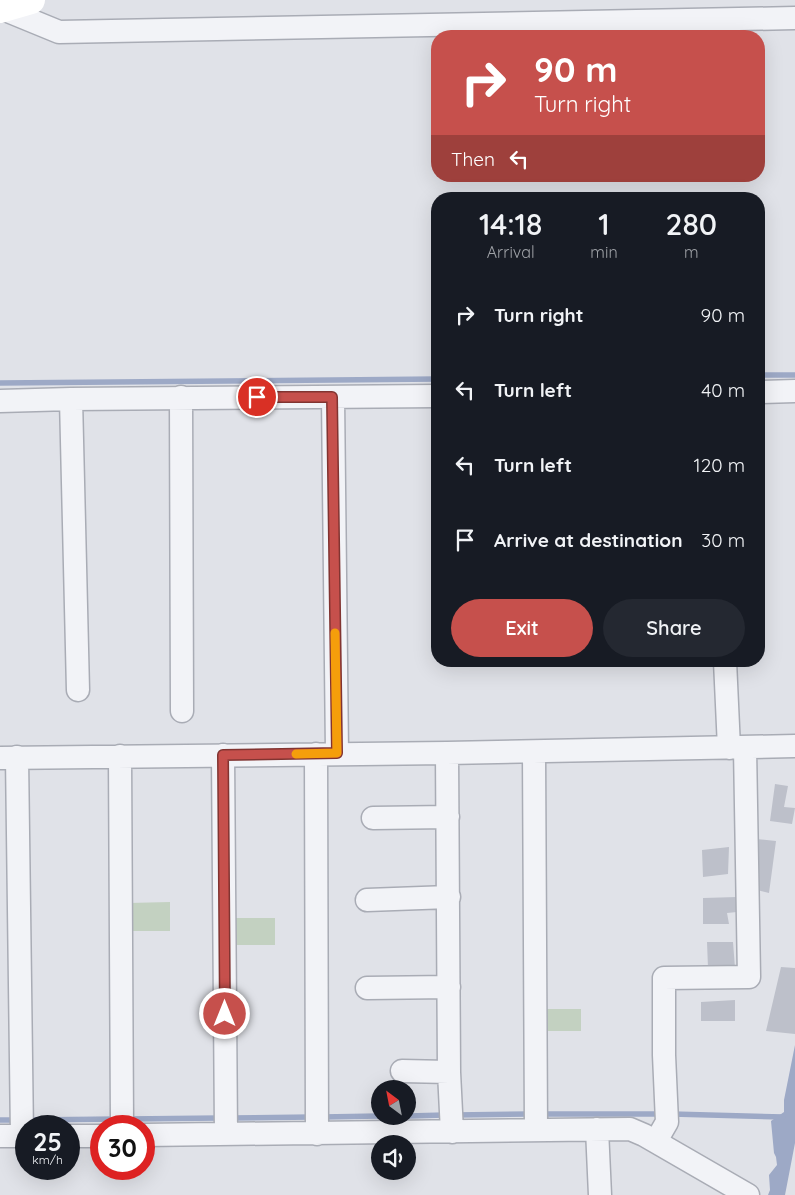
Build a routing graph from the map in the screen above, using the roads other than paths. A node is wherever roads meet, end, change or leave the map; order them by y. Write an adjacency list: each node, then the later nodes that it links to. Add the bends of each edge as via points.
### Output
1 (31, 0): 2 (main road)
2 (1, 9): 3 (street, via 59,32)
3 (795, 18)
4 (795, 391): 5 (street)
5 (765, 392)
6 (431, 396): 7 (street)
7 (332, 397): 9 (street); 17 (street)
8 (71, 398): 9 (street); 10 (street); 12 (street)
9 (181, 398): 13 (street)
10 (0, 401)
11 (726, 667): 15 (street)
12 (78, 690)
13 (182, 711)
14 (795, 746): 15 (street)
15 (737, 748): 16 (street); 36 (street, via 750,977 664,978)
16 (534, 752): 18 (street); 32 (street)
17 (327, 753): 18 (street); 19 (street); 34 (street)
18 (447, 753): 22 (street)
19 (223, 755): 20 (street); 35 (street)
20 (120, 756): 21 (street); 31 (street)
21 (8, 758): 30 (street)
22 (448, 817): 23 (street); 24 (street)
23 (373, 818)
24 (449, 897): 25 (street); 26 (street)
25 (367, 900)
26 (449, 987): 27 (street); 29 (street)
27 (367, 988)
28 (402, 1071): 29 (street)
29 (450, 1072): 33 (street)
30 (22, 1115)
31 (122, 1115)
32 (536, 1120): 33 (street); 37 (street)
33 (451, 1121): 34 (street)
34 (317, 1123): 35 (street)
35 (226, 1124): 39 (street)
36 (663, 1124): 37 (street); 42 (street)
37 (597, 1129): 41 (street)
38 (15, 1131): 40 (street)
39 (155, 1134)
40 (0, 1136)
41 (600, 1195)
42 (748, 1195)

